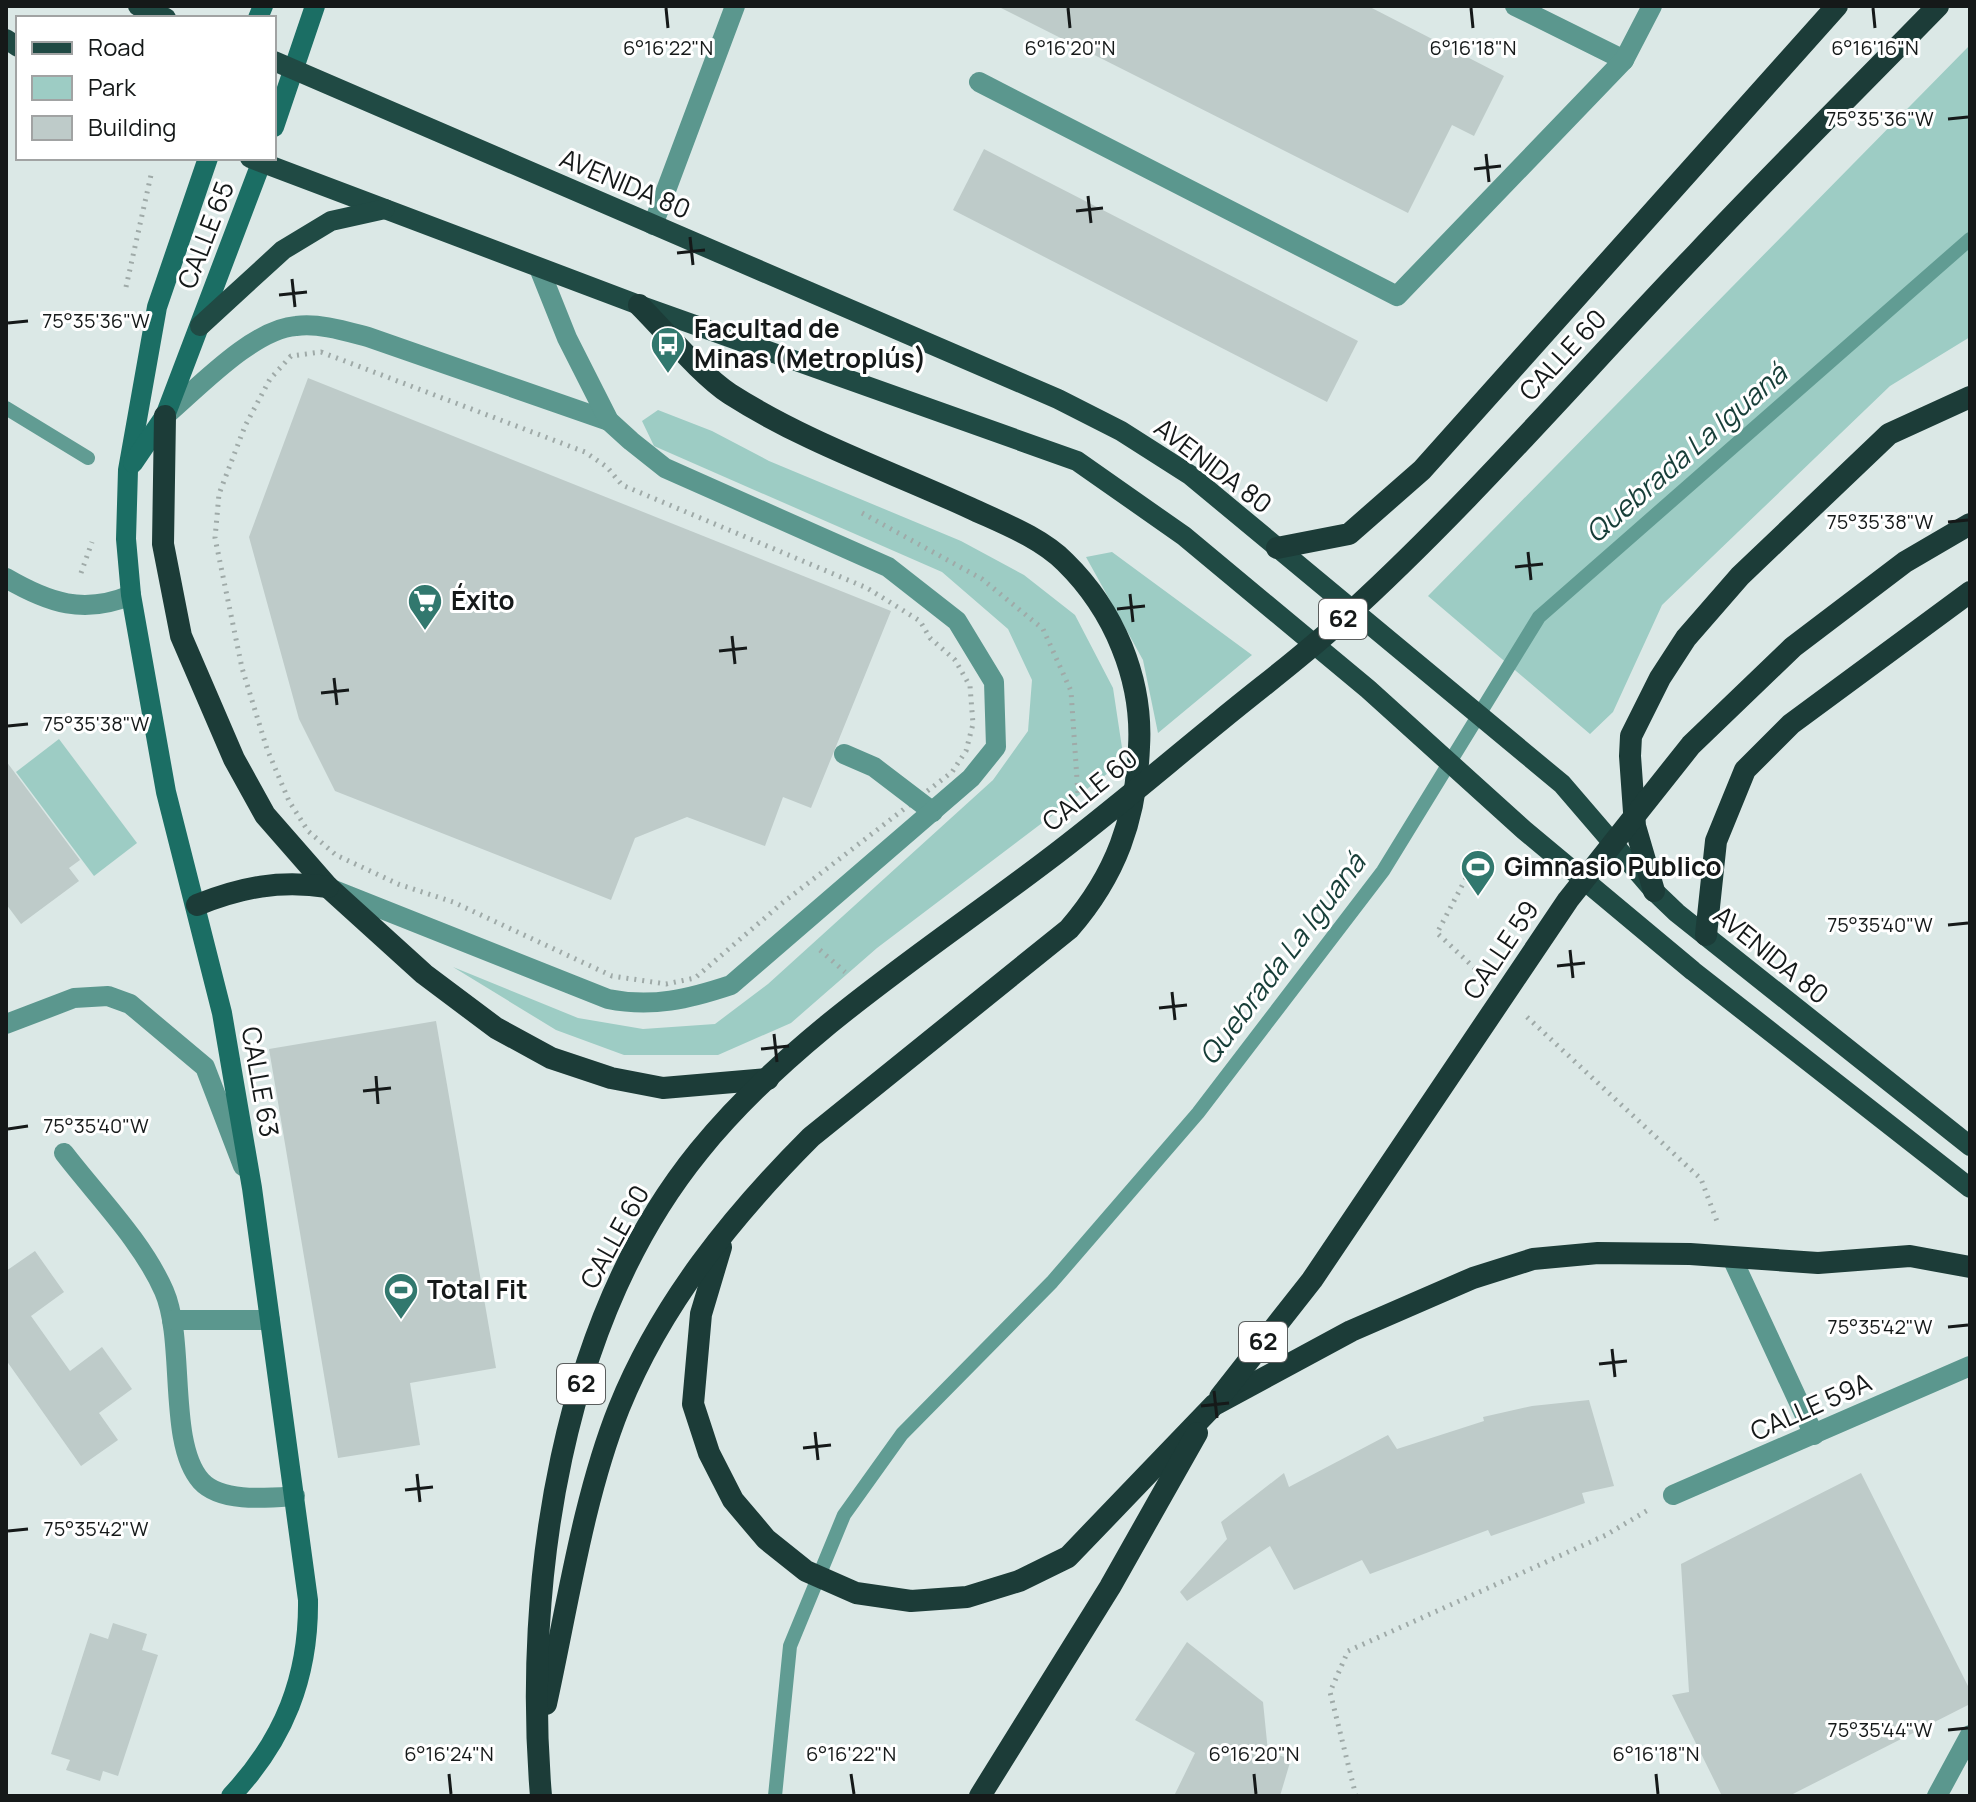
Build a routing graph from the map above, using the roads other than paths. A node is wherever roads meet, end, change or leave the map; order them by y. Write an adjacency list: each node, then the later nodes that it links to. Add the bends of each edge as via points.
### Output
1 (138, 6): 8 (main road)
2 (315, 6): 11 (main road)
3 (735, 6): 17 (street)
4 (1515, 6): 9 (street)
5 (1652, 6): 9 (street)
6 (1837, 6): 26 (highway, via 1422,470 1349,534)
7 (1938, 6): 37 (highway, CALLE 60 / 62, via 1526,437 1341,621 1045,863 872,990)
8 (161, 16)
9 (1624, 60): 12 (street, via 1397,296)
10 (276, 62): 11 (main road, AVENIDA 80)
11 (295, 69): 13 (main road); 17 (main road, AVENIDA 80)
12 (979, 82)
13 (276, 121)
14 (207, 160): 24 (main road, CALLE 65, via 157,307)
15 (258, 160): 16 (main road); 20 (main road, CALLE 65)
16 (385, 209): 18 (main road); 20 (main road, via 331,221 283,250)
17 (653, 225): 26 (main road, AVENIDA 80, via 1121,431 1190,475)
18 (539, 268): 19 (main road); 23 (street)
19 (639, 305): 41 (main road, via 1077,461 1184,536 1693,971); 42 (highway, via 728,392 827,447 1023,533 1064,561 1101,608 1125,653 1139,710 1136,798 1128,832 1090,904 1069,929 811,1137)
20 (200, 326): 22 (main road, CALLE 65)
21 (1970, 397): 33 (highway, via 1889,434 1740,576 1686,638 1660,678 1631,736 1630,756 1635,826)
22 (165, 416): 23 (street, via 256,340 293,325 368,337); 24 (main road, CALLE 65); 32 (highway, via 163,544 181,636 234,759 265,815)
23 (609, 421): 31 (street, via 665,468 888,567 957,621 994,682 996,747 971,778)
24 (128, 470): 29 (main road, CALLE 63)
25 (1970, 524): 48 (highway, CALLE 59 / 62, via 1905,562 1793,647 1691,745 1568,900 1312,1280)
26 (1277, 548): 33 (main road, AVENIDA 80, via 1562,784)
27 (6, 578): 29 (street, via 42,598 74,606 110,604)
28 (1970, 592): 35 (highway, via 1791,724 1745,770 1716,841)
29 (131, 595): 34 (main road, CALLE 63, via 166,792)
30 (844, 754): 31 (street, via 874,767)
31 (925, 806): 32 (street, via 731,985 693,998 634,1004 584,991)
32 (328, 887): 34 (highway, via 272,883); 37 (highway, via 424,974 496,1028 551,1058 663,1088)
33 (1654, 891): 35 (main road, AVENIDA 80)
34 (197, 905): 40 (main road, CALLE 63)
35 (1706, 935): 38 (main road, AVENIDA 80)
36 (6, 1024): 40 (street, via 74,998 108,996 130,1004 205,1067)
37 (769, 1079): 53 (highway, CALLE 60 / 62, via 696,1154 650,1222 612,1294 584,1371 547,1533 536,1639)
38 (1970, 1146)
39 (64, 1153): 45 (street, via 152,1268)
40 (252, 1188): 46 (main road, CALLE 63)
41 (1970, 1188)
42 (727, 1230): 48 (highway, via 695,1352 693,1404 709,1453 733,1500 766,1539 806,1571 856,1593 911,1601 967,1597 1019,1581 1068,1557); 53 (highway, via 669,1306 618,1411 598,1470)
43 (1732, 1258): 44 (highway, via 1818,1263 1910,1256); 48 (highway, via 1598,1253 1533,1259 1473,1278 1351,1331); 49 (street)
44 (1970, 1267)
45 (172, 1320): 46 (street); 51 (street, via 185,1441 202,1482 254,1498)
46 (270, 1320): 51 (main road, CALLE 63)
47 (1970, 1366): 49 (street, CALLE 59A)
48 (1214, 1405): 56 (highway, 62, via 1110,1587)
49 (1814, 1435): 50 (street, CALLE 59A)
50 (1673, 1495)
51 (295, 1496): 54 (main road, CALLE 63, via 308,1623 304,1664 291,1707 266,1756)
52 (1970, 1735): 57 (street)
53 (537, 1744): 55 (highway, 62)
54 (231, 1796)
55 (541, 1796)
56 (980, 1796)
57 (1937, 1796)

